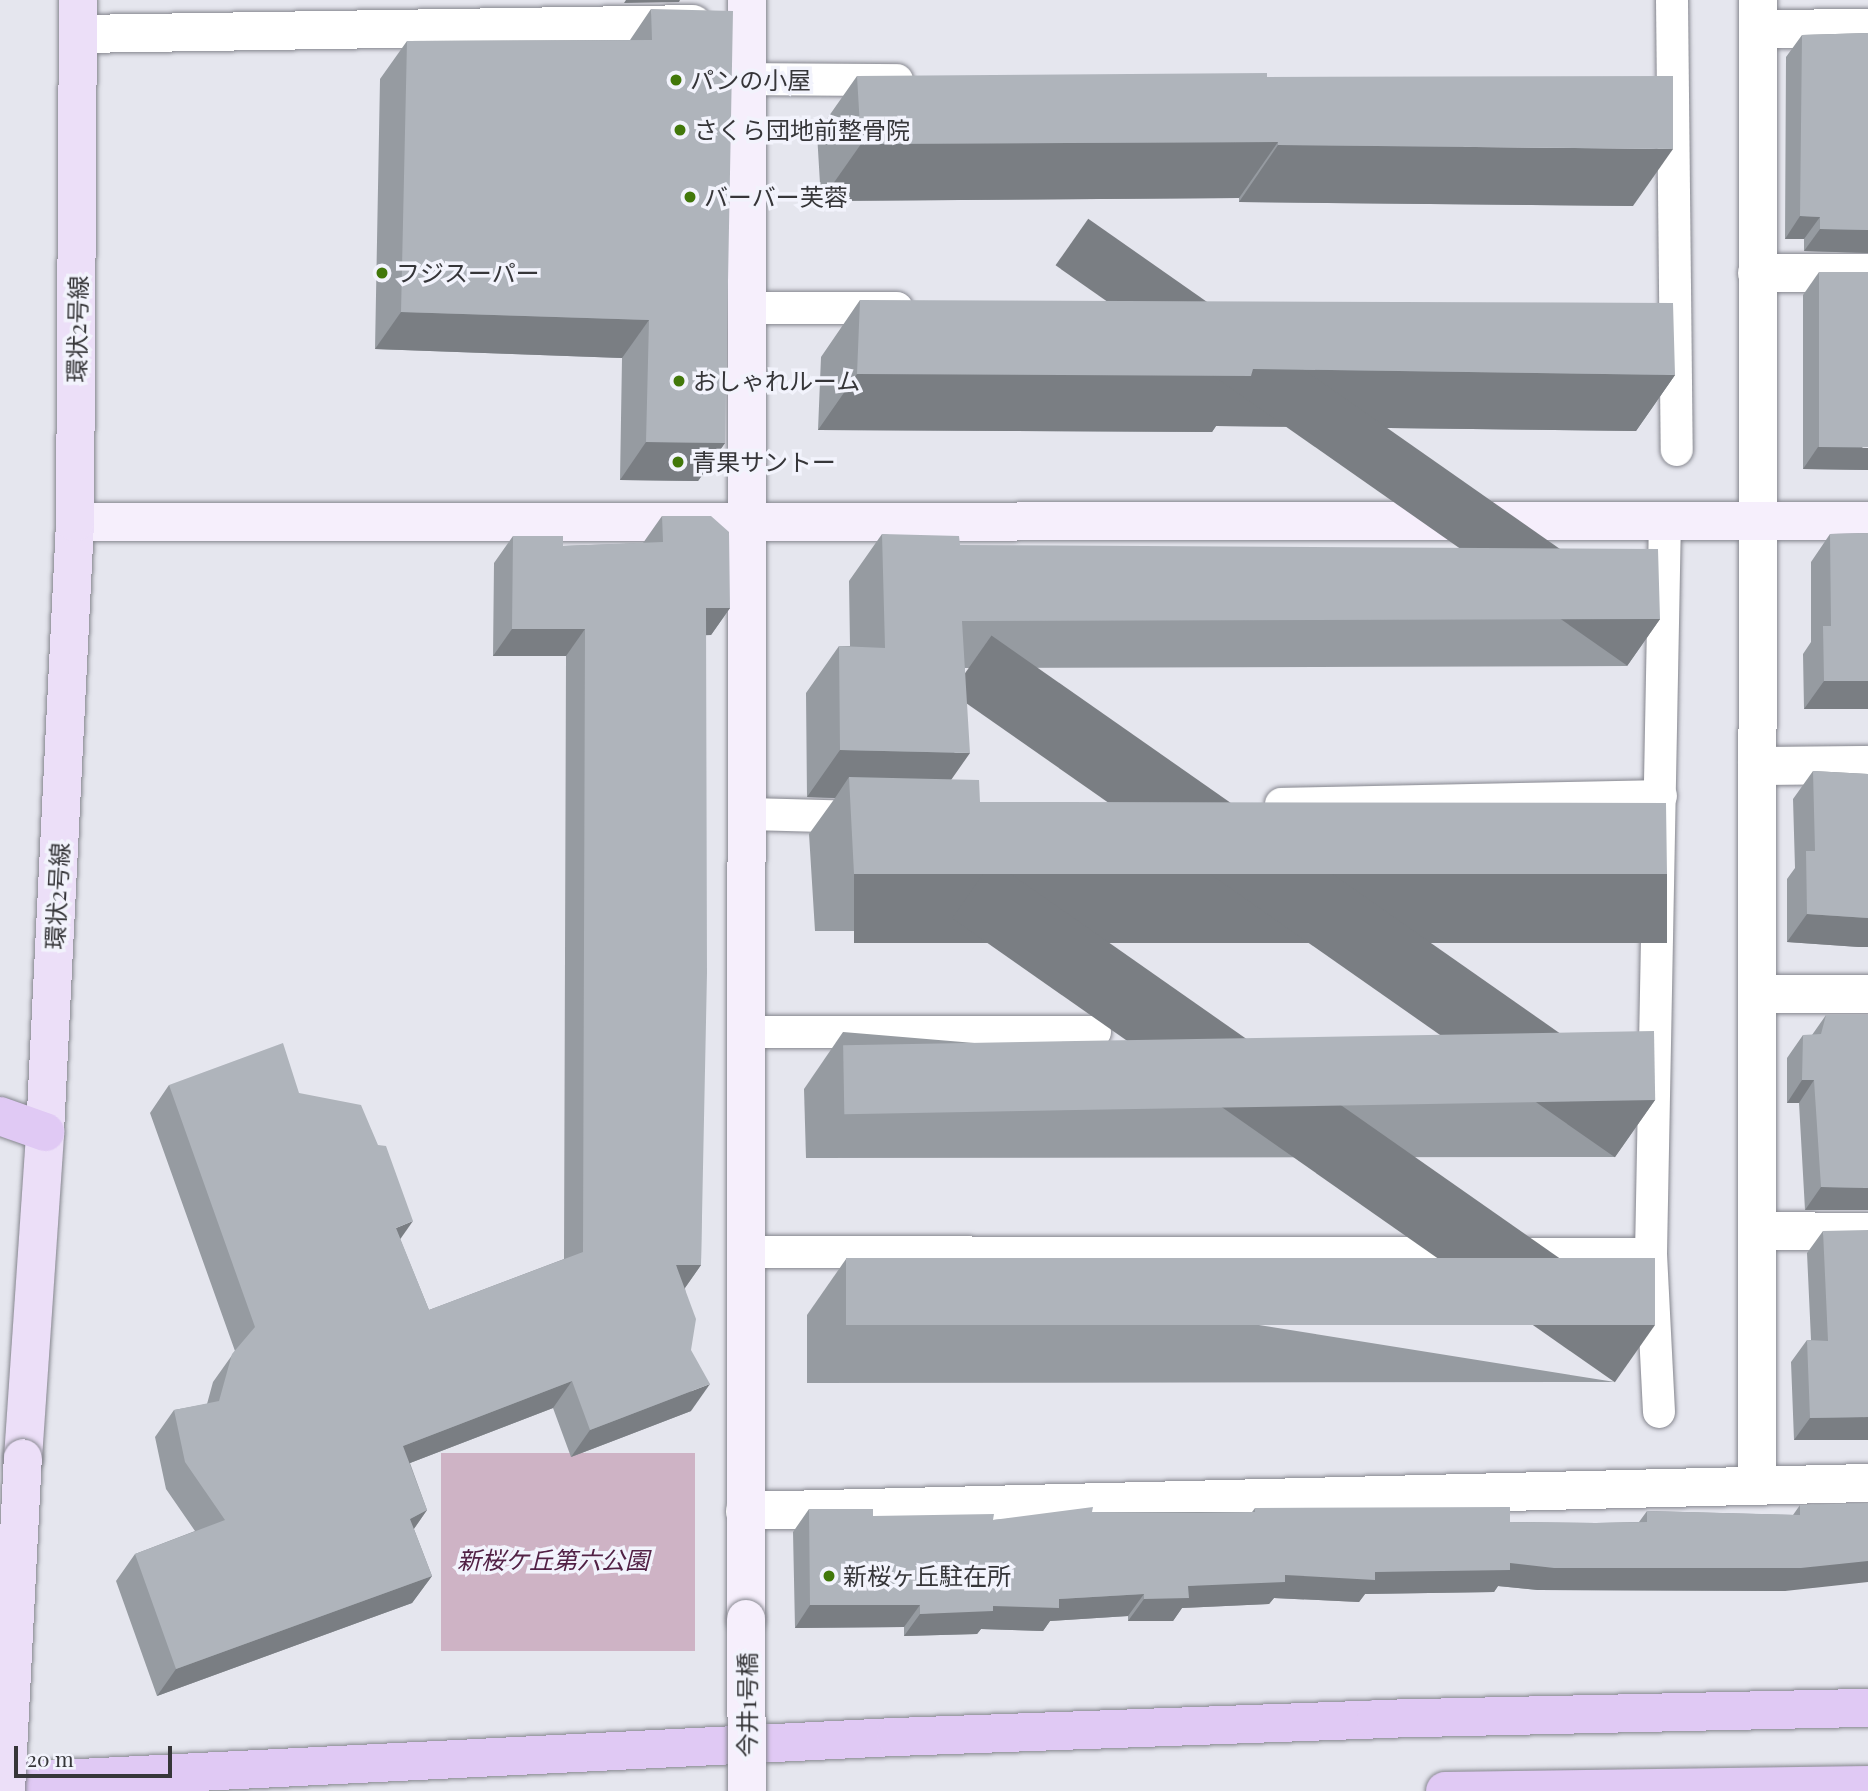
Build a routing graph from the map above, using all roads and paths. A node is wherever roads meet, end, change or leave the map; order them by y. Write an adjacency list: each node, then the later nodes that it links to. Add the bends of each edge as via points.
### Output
1 (1672, 0): 13 (lane, via 1659,81 1661,308)
2 (747, 11): 5 (street); 7 (street, 今井1号橋)
3 (1758, 14): 6 (street); 9 (street)
4 (79, 17): 5 (street); 17 (main road, 環状2号線)
5 (168, 17)
6 (1868, 28)
7 (748, 79): 8 (lane); 11 (street, 今井1号橋)
8 (933, 80)
9 (1757, 273): 10 (street); 15 (street)
10 (1868, 273)
11 (748, 308): 12 (lane); 18 (street, 今井1号橋)
12 (932, 308)
13 (1677, 450)
14 (1665, 521): 15 (street); 18 (street); 21 (lane)
15 (1757, 521): 16 (street); 20 (street)
16 (1868, 521)
17 (75, 522): 18 (street); 30 (main road, 環状2号線)
18 (749, 522): 23 (street, 今井1号橋)
19 (1868, 765): 20 (street)
20 (1757, 766): 25 (street)
21 (1661, 796): 22 (lane); 35 (lane, via 1642,1033)
22 (1255, 804)
23 (747, 814): 24 (lane); 27 (street, 今井1号橋)
24 (900, 818)
25 (1757, 994): 26 (street); 32 (street)
26 (1868, 994)
27 (747, 1031): 28 (lane); 34 (street, 今井1号橋)
28 (1131, 1032)
29 (0, 1116): 30 (highway)
30 (45, 1132): 31 (highway); 44 (main road, 環状2号線, bridge)
31 (0, 1141)
32 (1757, 1231): 33 (street); 38 (street)
33 (1868, 1232)
34 (746, 1252): 35 (lane); 39 (street, 今井1号橋)
35 (1651, 1254): 36 (lane)
36 (1659, 1412)
37 (1868, 1483): 38 (street)
38 (1757, 1486): 39 (street)
39 (745, 1511): 46 (street, 今井1号橋, bridge)
40 (1868, 1708): 41 (highway, via 1307,1722)
41 (558, 1756): 42 (highway); 45 (highway)
42 (0, 1782)
43 (1868, 1785): 47 (highway)
44 (6, 1791)
45 (114, 1791)
46 (747, 1791)
47 (1445, 1791)

